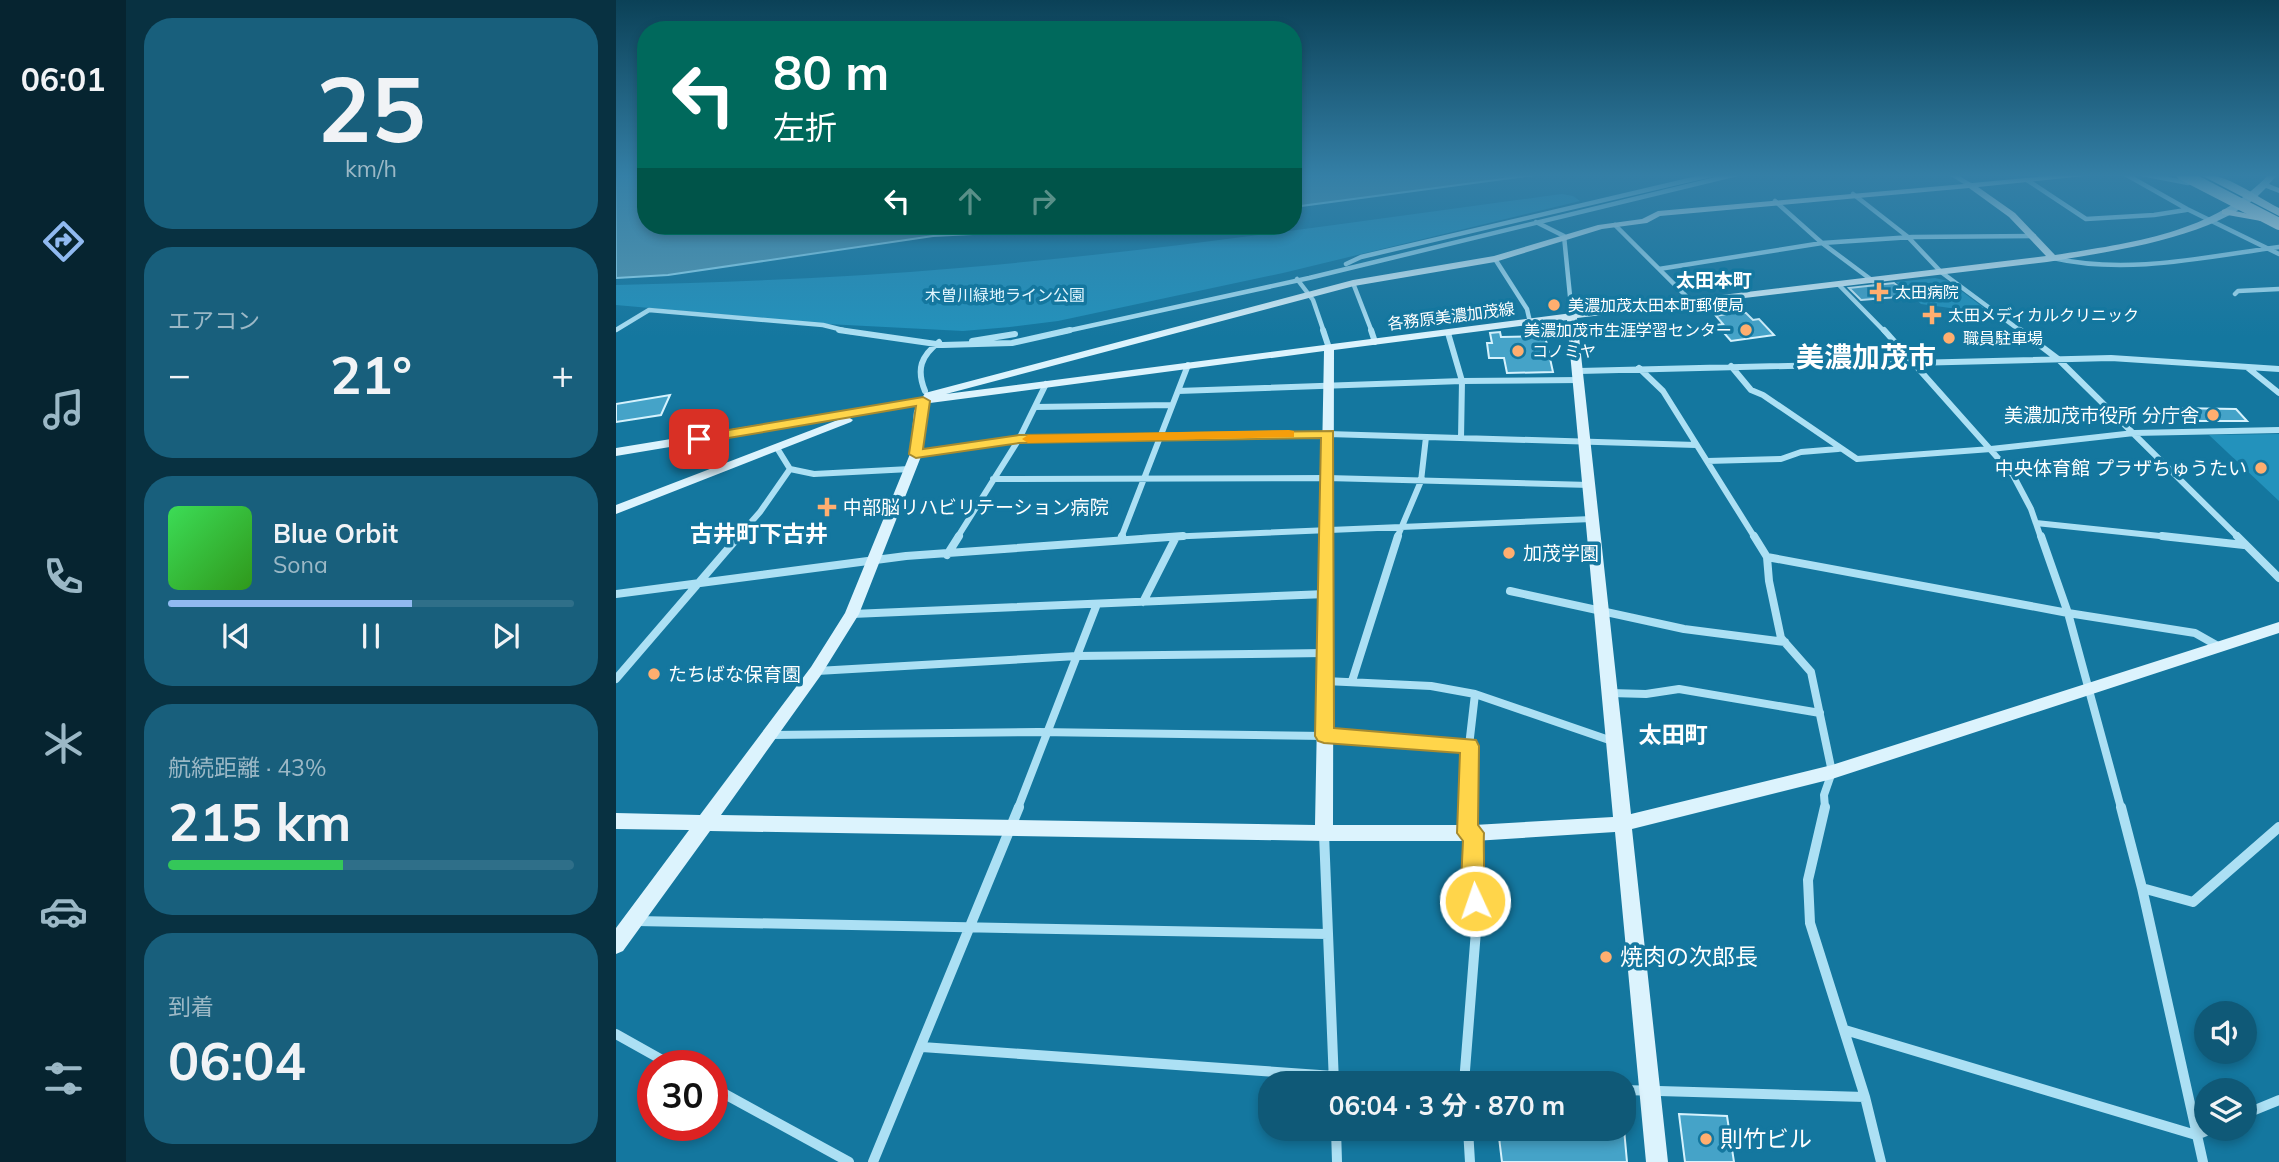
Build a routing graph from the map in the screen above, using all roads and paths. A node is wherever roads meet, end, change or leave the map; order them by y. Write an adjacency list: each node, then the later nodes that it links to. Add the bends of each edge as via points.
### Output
1 (1486, 228): 22 (street, via 1361,257)
2 (1512, 228): 22 (street)
3 (1549, 228): 13 (street)
4 (1602, 228): 13 (street)
5 (1618, 228): 20 (street)
6 (1805, 228): 14 (street)
7 (1897, 228): 12 (street)
8 (2025, 228): 11 (street)
9 (2184, 228): 19 (street, 各務原美濃加茂線, via 2148,241)
10 (2229, 228): 15 (street)
11 (2034, 236): 12 (street); 19 (street)
12 (1908, 237): 14 (street); 21 (street)
13 (1564, 238): 18 (street); 30 (street)
14 (1822, 243): 20 (street); 23 (street)
15 (2267, 247): 16 (street); 17 (street); 19 (street, via 2148,264 2084,265)
16 (2279, 247)
17 (2279, 254)
18 (1495, 258): 24 (street); 31 (street, via 1527,309)
19 (2053, 258): 21 (street, 各務原美濃加茂線)
20 (1659, 269): 29 (street)
21 (1941, 272): 23 (street, 各務原美濃加茂線); 38 (street)
22 (1295, 279): 28 (street); 36 (street, via 1012,343)
23 (1873, 281): 25 (street, 各務原美濃加茂線)
24 (1353, 283): 28 (street); 35 (street)
25 (1839, 285): 29 (street, 各務原美濃加茂線); 39 (street)
26 (2279, 289): 27 (street, via 2238,291)
27 (2235, 295)
28 (1309, 296): 37 (street); 51 (street)
29 (1693, 303): 30 (street, 各務原美濃加茂線)
30 (1572, 316): 31 (street, 各務原美濃加茂線); 45 (street)
31 (1530, 322): 33 (street, 各務原美濃加茂線)
32 (616, 330): 36 (street, via 649,310 823,326)
33 (1448, 333): 35 (street, 各務原美濃加茂線); 46 (street)
34 (988, 335): 36 (street, via 1015,334)
35 (1375, 342): 37 (street, 各務原美濃加茂線)
36 (937, 343): 51 (street, via 918,369)
37 (1329, 348): 40 (street, 各務原美濃加茂線); 48 (street)
38 (2058, 359): 39 (street); 43 (street, via 2111,358); 57 (street)
39 (1912, 362): 41 (street); 66 (street)
40 (1188, 365): 47 (street, 各務原美濃加茂線); 49 (street)
41 (1731, 366): 42 (street); 65 (street, via 1751,390)
42 (1639, 368): 45 (street); 63 (street, via 1663,391)
43 (2248, 368): 44 (street); 50 (street)
44 (2279, 369)
45 (1580, 375): 46 (street); 62 (street)
46 (1462, 381): 48 (street); 60 (street)
47 (1046, 384): 51 (street, 各務原美濃加茂線); 53 (street)
48 (1328, 386): 49 (street); 56 (street)
49 (1178, 391): 52 (street)
50 (2279, 393)
51 (924, 396): 54 (street, 各務原美濃加茂線); 68 (street)
52 (1172, 405): 53 (street); 58 (street)
53 (1035, 407): 61 (street)
54 (864, 411): 64 (street); 67 (street, 各務原美濃加茂線)
55 (2279, 430): 57 (street)
56 (1328, 433): 58 (street); 59 (street); 72 (street)
57 (2134, 433): 66 (street); 84 (street)
58 (1161, 436): 61 (street); 74 (street)
59 (1426, 437): 60 (street); 75 (street)
60 (1461, 438): 62 (street)
61 (1019, 439): 68 (street); 73 (street)
62 (1585, 442): 63 (street); 76 (street)
63 (1696, 445): 69 (street)
64 (777, 448): 70 (street); 77 (street)
65 (1839, 449): 66 (street, via 1857,458); 69 (street, via 1801,452 1781,459)
66 (1992, 449): 79 (street, via 2013,475)
67 (616, 452)
68 (916, 454): 71 (street)
69 (1706, 461): 86 (street)
70 (790, 469): 71 (street, via 814,474); 89 (street)
71 (910, 470): 87 (street)
72 (1327, 478): 74 (street); 75 (street); 81 (street)
73 (993, 479): 74 (street); 85 (street)
74 (1144, 479): 83 (street)
75 (1421, 481): 76 (street); 80 (street)
76 (1590, 485): 78 (street)
77 (616, 513)
78 (1593, 519): 80 (street); 95 (street)
79 (2036, 523): 84 (street); 96 (street)
80 (1401, 527): 81 (street); 106 (street)
81 (1326, 530): 82 (street); 92 (street)
82 (1176, 537): 83 (street); 93 (street)
83 (1121, 539): 85 (street)
84 (2246, 545): 88 (street)
85 (947, 555): 87 (street)
86 (1767, 557): 96 (street); 99 (street)
87 (875, 560): 89 (street); 97 (street)
88 (2279, 578)
89 (700, 583): 91 (street); 104 (street)
90 (1510, 591): 95 (street)
91 (616, 594)
92 (1326, 594): 93 (street); 101 (street)
93 (1143, 602): 94 (street)
94 (1097, 604): 97 (street); 102 (street)
95 (1602, 610): 99 (street, via 1684,629); 108 (street)
96 (2068, 613): 100 (street, via 2195,633); 107 (street)
97 (852, 614): 103 (street)
98 (2279, 627): 100 (street)
99 (1785, 642): 110 (street, via 1811,672)
100 (2218, 646): 107 (street)
101 (1325, 653): 102 (street); 105 (street)
102 (1077, 656): 103 (street); 111 (street)
103 (816, 671): 112 (street)
104 (616, 679)
105 (1324, 681): 106 (street); 113 (street)
106 (1352, 681): 109 (street)
107 (2090, 690): 116 (street); 124 (street)
108 (1611, 693): 110 (street, via 1679,689); 114 (street)
109 (1475, 694): 114 (street); 115 (street)
110 (1820, 713): 116 (street)
111 (1047, 732): 112 (street); 113 (street); 121 (street)
112 (770, 735): 118 (street)
113 (1324, 736): 115 (street); 122 (street)
114 (1615, 743): 119 (street)
115 (1469, 746): 123 (street)
116 (1832, 772): 119 (street); 129 (street, via 1808,880 1810,923)
117 (616, 821): 118 (street)
118 (707, 823): 121 (street); 125 (street)
119 (1621, 824): 123 (street); 137 (street)
120 (2279, 827): 124 (street, via 2193,902)
121 (1010, 829): 122 (street); 126 (street)
122 (1324, 833): 123 (street); 127 (street)
123 (1471, 833): 134 (street, via 1477,918)
124 (2142, 888): 142 (street)
125 (634, 921): 126 (street); 128 (street)
126 (970, 927): 127 (street); 131 (street)
127 (1328, 934): 133 (street)
128 (616, 944)
129 (1845, 1030): 139 (street); 143 (street)
130 (616, 1034): 132 (street)
131 (922, 1047): 135 (street); 148 (street)
132 (644, 1050)
133 (1334, 1071)
134 (1465, 1071)
135 (1258, 1074)
136 (1636, 1090): 137 (street)
137 (1650, 1091): 139 (street); 151 (street)
138 (728, 1096): 147 (street)
139 (1865, 1097): 152 (street)
140 (2279, 1100): 141 (street)
141 (2257, 1109)
142 (2194, 1126)
143 (2194, 1134)
144 (1336, 1141): 149 (street)
145 (1469, 1141): 150 (street)
146 (2198, 1141): 153 (street)
147 (849, 1162)
148 (873, 1162)
149 (1337, 1162)
150 (1470, 1162)
151 (1657, 1162)
152 (1881, 1162)
153 (2203, 1162)

